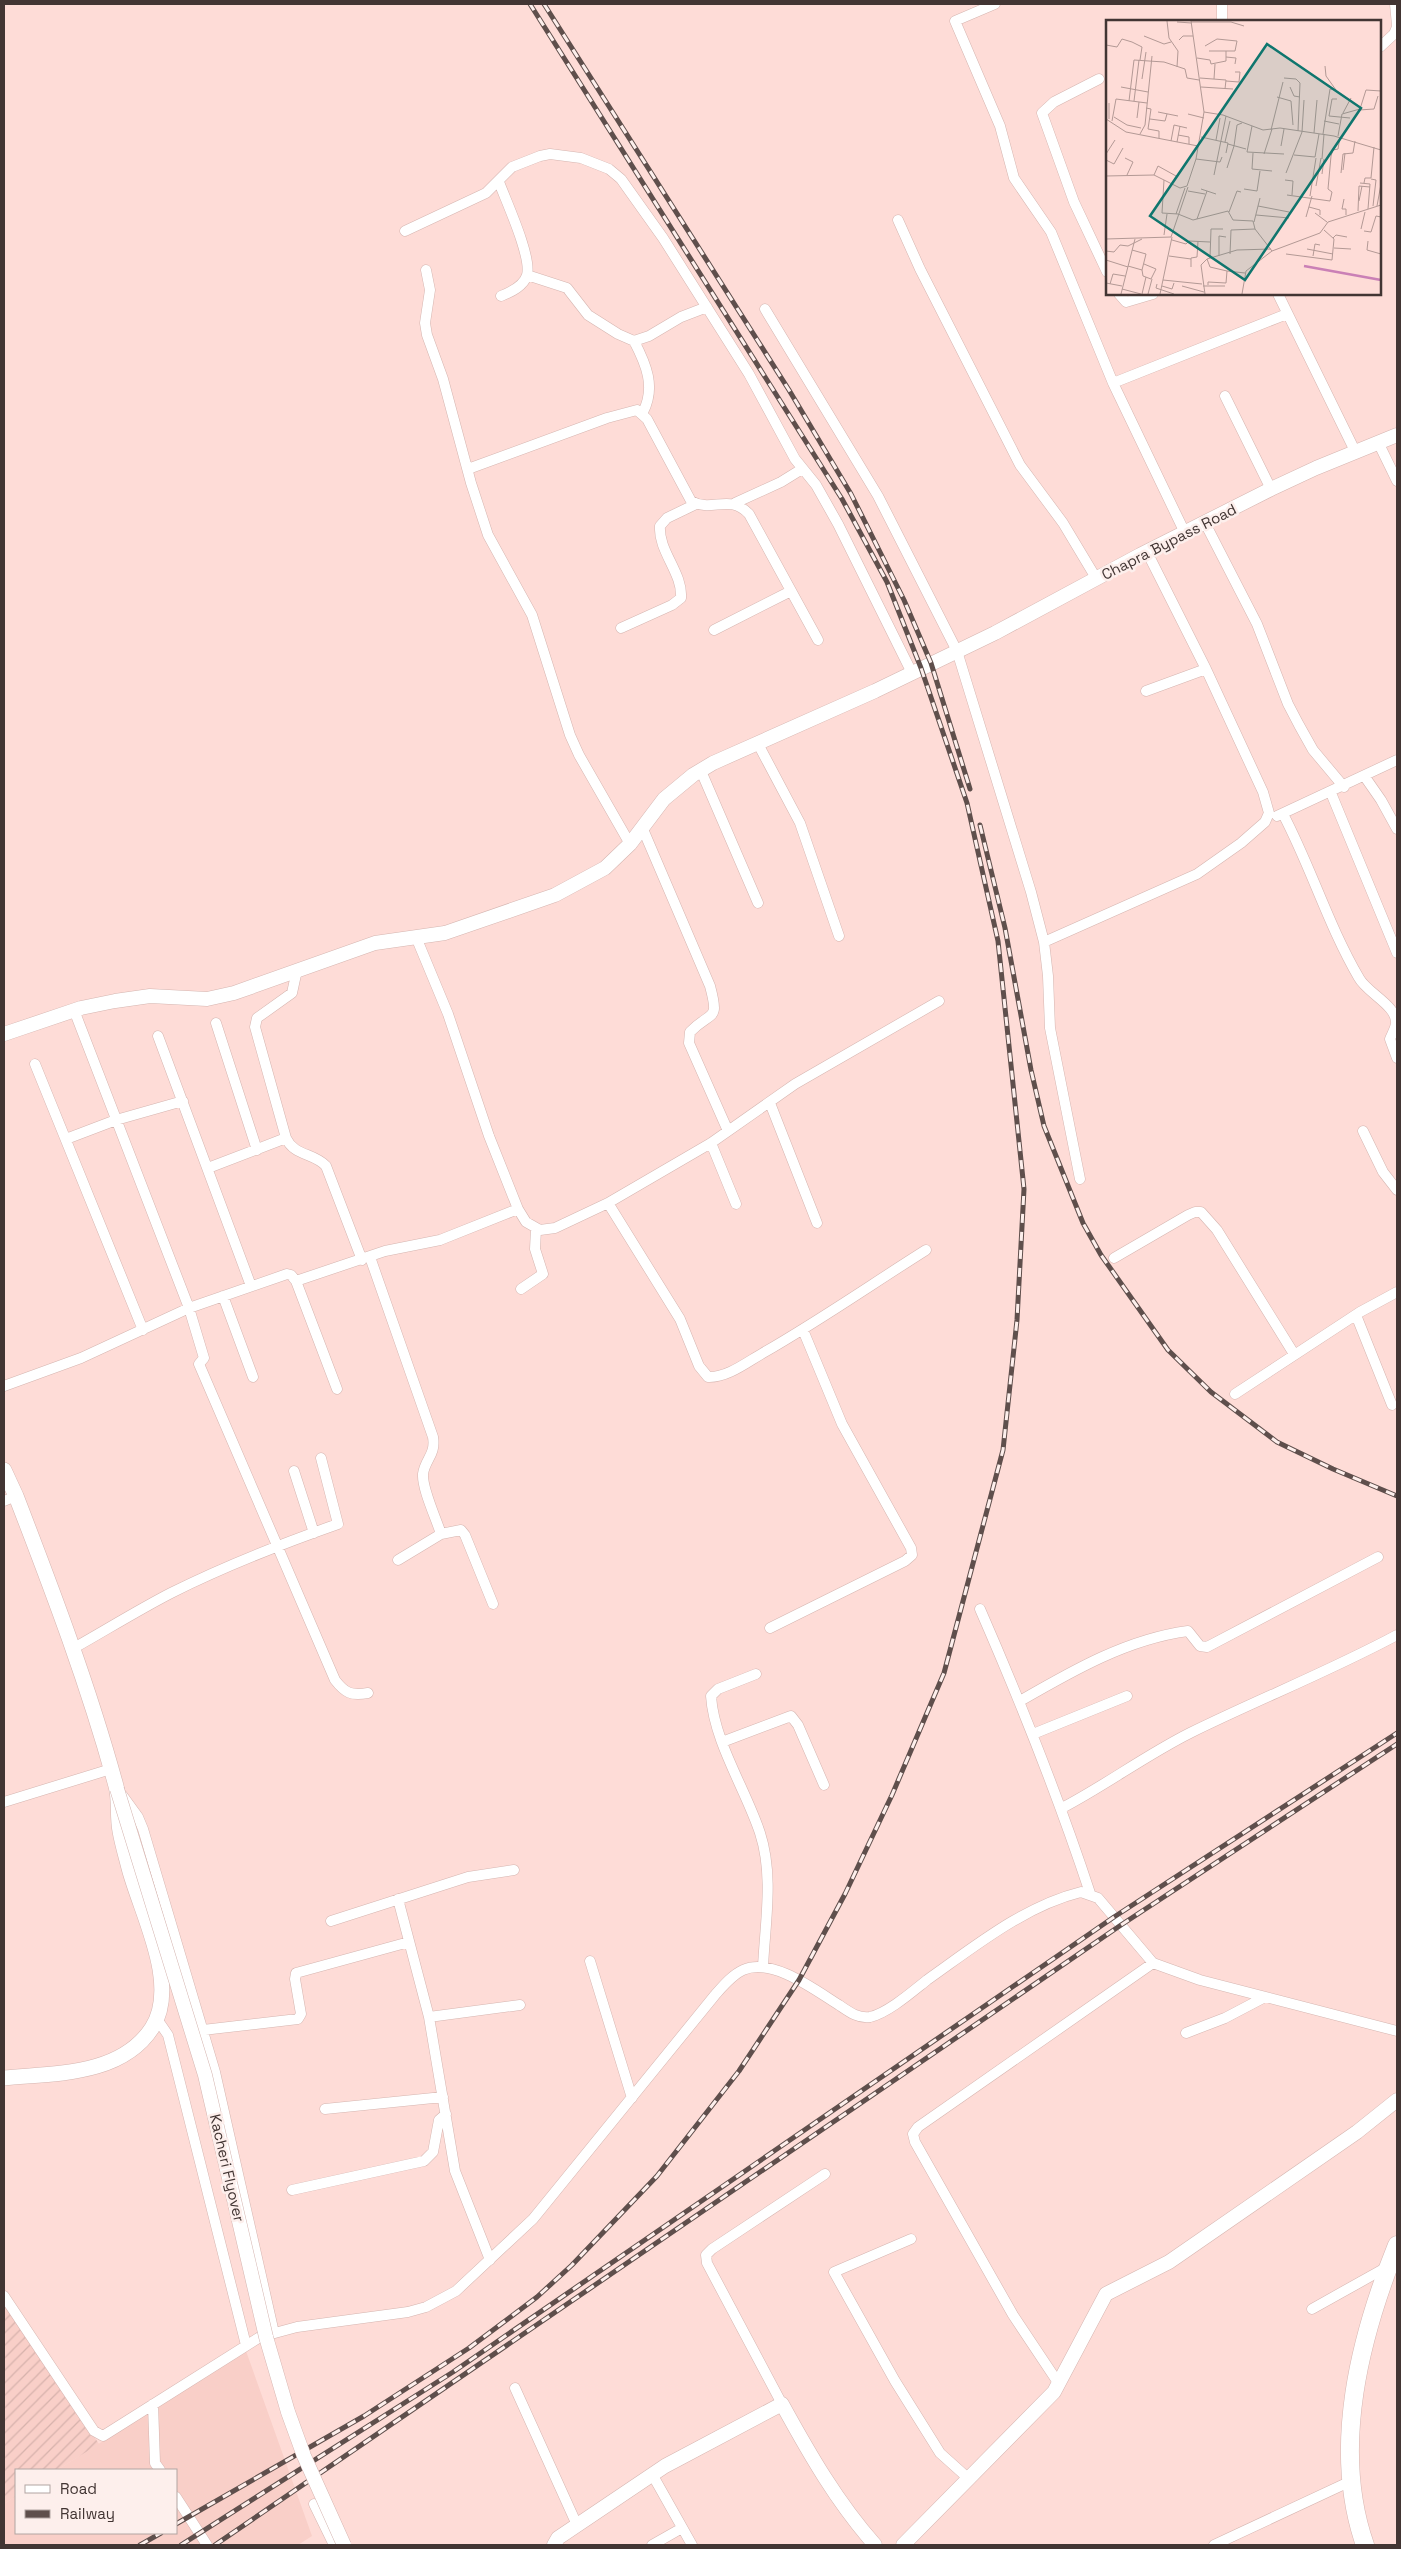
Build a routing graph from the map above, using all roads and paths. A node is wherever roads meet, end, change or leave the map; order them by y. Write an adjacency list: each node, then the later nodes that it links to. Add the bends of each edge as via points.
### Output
1 (995, 4): 22 (street, via 955,21 1000,126 1014,178 1051,232)
2 (1222, 4): 4 (street)
3 (1395, 4): 5 (street)
4 (1222, 20)
5 (1396, 30): 6 (street)
6 (1381, 45)
7 (1099, 79): 12 (street, via 1054,102 1042,113 1074,202)
8 (499, 182): 10 (street, via 486,193); 13 (street, via 519,232); 18 (street, via 512,167 550,154 581,158 609,169 641,205)
9 (898, 220): 37 (street, via 1020,465 1066,528)
10 (406, 231)
11 (426, 270): 28 (street, via 430,290 425,324 427,335 443,378)
12 (1106, 270)
13 (527, 275): 17 (street, via 515,290); 21 (street, via 567,288 588,314)
14 (1120, 295): 15 (street, via 1126,302)
15 (1150, 295)
16 (1278, 295): 20 (street)
17 (501, 296)
18 (708, 307): 21 (street); 29 (street)
19 (765, 309): 42 (street, via 861,466)
20 (1288, 314): 22 (street); 27 (street)
21 (634, 341): 24 (street, via 645,363 649,384)
22 (1113, 383): 35 (street)
23 (1225, 396): 31 (street)
24 (643, 412): 28 (street, via 631,410); 33 (street, via 687,497)
25 (1397, 435): 26 (street, Chapra Bypass Road)
26 (1378, 442): 27 (street, Chapra Bypass Road); 30 (street)
27 (1354, 451): 31 (street, Chapra Bypass Road)
28 (468, 469): 56 (street, via 493,547 515,580 532,615 570,735)
29 (802, 469): 32 (street, via 782,482); 44 (street, via 816,485 838,524)
30 (1397, 481)
31 (1271, 489): 34 (street, Chapra Bypass Road)
32 (734, 503): 33 (street); 38 (street, via 749,514)
33 (696, 504): 39 (street, via 668,518 660,526 660,538 680,588 680,598 672,605)
34 (1205, 523): 35 (street, Chapra Bypass Road); 50 (street, via 1261,632 1292,711 1313,750)
35 (1185, 533): 36 (street, Chapra Bypass Road)
36 (1147, 552): 37 (street, Chapra Bypass Road); 43 (street)
37 (1096, 578): 42 (street, Chapra Bypass Road, via 1022,620)
38 (791, 591): 40 (street); 41 (street)
39 (621, 628)
40 (714, 630)
41 (818, 640)
42 (950, 654): 44 (street, Chapra Bypass Road); 60 (street, via 1031,892)
43 (1206, 669): 45 (street); 53 (street, via 1263,792 1269,813)
44 (912, 673): 46 (street, Chapra Bypass Road)
45 (1146, 691)
46 (757, 742): 48 (street, Chapra Bypass Road); 58 (street, via 800,823)
47 (1397, 760): 49 (street)
48 (701, 770): 54 (street, Chapra Bypass Road, via 664,799); 57 (street)
49 (1365, 777): 50 (street); 55 (street)
50 (1344, 787): 51 (street)
51 (1331, 792): 52 (street); 61 (street)
52 (1283, 814): 53 (street); 68 (street, via 1359,978 1365,988 1388,1005 1394,1015 1396,1026 1390,1039)
53 (1265, 822): 60 (street, via 1197,874)
54 (642, 827): 56 (street, Chapra Bypass Road); 73 (street, via 710,986 715,1011 690,1032 690,1043)
55 (1397, 829)
56 (630, 844): 59 (street, Chapra Bypass Road, via 605,868 555,895 445,933)
57 (758, 903)
58 (839, 936)
59 (416, 937): 62 (street, Chapra Bypass Road, via 375,943); 84 (street, via 448,1014 489,1136)
60 (1044, 942): 80 (street, via 1050,1028)
61 (1397, 953)
62 (297, 970): 64 (street, Chapra Bypass Road, via 234,993 207,999 150,996); 75 (street, via 292,994 260,1015 256,1022)
63 (939, 1001): 71 (street, via 795,1084)
64 (74, 1010): 66 (street, Chapra Bypass Road); 72 (street)
65 (216, 1023): 78 (street)
66 (4, 1034)
67 (158, 1036): 70 (street)
68 (1397, 1058)
69 (35, 1064): 76 (street)
70 (183, 1101): 72 (street); 79 (street)
71 (770, 1103): 73 (street); 85 (street)
72 (116, 1120): 76 (street); 95 (street)
73 (728, 1131): 77 (street)
74 (1363, 1131): 81 (street, via 1383,1172)
75 (286, 1138): 78 (street); 88 (street, via 295,1151 320,1160 326,1166)
76 (66, 1139): 97 (street)
77 (711, 1143): 82 (street); 83 (street)
78 (257, 1150): 79 (street)
79 (208, 1168): 91 (street)
80 (1080, 1179)
81 (1397, 1190)
82 (608, 1203): 86 (street, via 555,1228); 98 (street, via 680,1318 699,1366 708,1377 736,1368)
83 (736, 1204)
84 (518, 1209): 86 (street, via 526,1222); 88 (street, via 440,1240)
85 (817, 1223)
86 (536, 1229): 92 (street, via 535,1249 543,1274)
87 (926, 1250): 98 (street)
88 (366, 1258): 90 (street); 110 (street, via 433,1437 434,1448 423,1473)
89 (1114, 1258): 99 (street, via 1188,1215 1201,1212 1227,1246)
90 (296, 1281): 91 (street, via 287,1274); 102 (street)
91 (251, 1286): 94 (street)
92 (521, 1289)
93 (1397, 1292): 96 (street)
94 (223, 1296): 95 (street); 100 (street)
95 (189, 1308): 97 (street); 111 (street, via 204,1358 199,1364)
96 (1356, 1315): 99 (street); 104 (street)
97 (143, 1330): 101 (street, via 81,1358)
98 (803, 1330): 116 (street, via 842,1424 912,1555 905,1562)
99 (1294, 1354): 103 (street)
100 (253, 1377)
101 (4, 1386)
102 (337, 1390)
103 (1235, 1394)
104 (1392, 1405)
105 (321, 1458): 109 (street, via 338,1524)
106 (4, 1470): 108 (main road)
107 (294, 1472): 109 (street)
108 (10, 1499): 118 (main road)
109 (314, 1533): 111 (street)
110 (442, 1534): 113 (street); 114 (street, via 463,1532)
111 (277, 1546): 118 (street, via 170,1594); 120 (street, via 335,1680 347,1693)
112 (1378, 1557): 122 (street, via 1208,1647 1203,1647 1188,1631 1128,1646 1088,1663)
113 (398, 1560)
114 (493, 1604)
115 (980, 1609): 122 (street)
116 (770, 1628)
117 (1397, 1635): 129 (street, via 1190,1733)
118 (74, 1648): 125 (main road)
119 (756, 1674): 124 (street, via 712,1693)
120 (368, 1694)
121 (1127, 1696): 123 (street)
122 (1020, 1701): 123 (street)
123 (1034, 1734): 129 (street)
124 (722, 1742): 126 (street, via 791,1716); 137 (street, via 761,1835 767,1865)
125 (111, 1769): 127 (main road); 128 (street)
126 (824, 1785)
127 (117, 1789): 141 (main road, via 120,1830 158,1960 163,1988 162,2007); 142 (street, via 143,1829); 175 (street, Kacheri Flyover, bridge, via 205,2075 266,2338 288,2412)
128 (4, 1802)
129 (1062, 1808): 131 (street)
130 (514, 1870): 132 (street, via 468,1877)
131 (1090, 1893): 136 (street); 137 (street, via 1067,1895 1044,1906 986,1939 870,2017 854,2014 799,1980)
132 (398, 1899): 133 (street); 134 (street)
133 (330, 1921)
134 (409, 1942): 140 (street); 142 (street, via 296,1973 301,2014 298,2019)
135 (590, 1961): 147 (street)
136 (1154, 1963): 138 (street, via 1200,1980); 161 (street, via 918,2127 914,2134 915,2142 1014,2315)
137 (763, 1966): 147 (street, via 741,1971 728,1981)
138 (1265, 1997): 143 (street); 144 (street, via 1225,2018)
139 (520, 2005): 140 (street)
140 (429, 2018): 146 (street)
141 (157, 2019): 145 (main road, via 132,2049 105,2064); 160 (street, via 168,2035)
142 (203, 2030): 159 (street, via 222,2100)
143 (1397, 2031)
144 (1186, 2033)
145 (4, 2078)
146 (443, 2097): 149 (street); 150 (street)
147 (632, 2098): 155 (street, via 533,2218)
148 (1397, 2100): 161 (street, via 1358,2132 1169,2262 1106,2294)
149 (325, 2109)
150 (446, 2114): 152 (street, via 439,2120 433,2152 424,2161); 155 (street, via 455,2171)
151 (825, 2174): 164 (street, via 706,2256)
152 (292, 2190)
153 (911, 2239): 167 (street, via 834,2272 895,2382 940,2453)
154 (1397, 2245): 156 (highway)
155 (490, 2260): 159 (street, via 456,2291 426,2307)
156 (1388, 2267): 158 (street); 168 (highway, via 1362,2348 1349,2443)
157 (4, 2296): 163 (street, via 97,2434 106,2434)
158 (1312, 2309)
159 (274, 2333): 160 (street)
160 (246, 2345): 163 (street)
161 (1059, 2384): 167 (street)
162 (515, 2388): 171 (street)
163 (153, 2404): 165 (street, via 155,2463)
164 (782, 2404): 166 (street); 179 (street, via 832,2492)
165 (159, 2469)
166 (652, 2474): 171 (street); 172 (street)
167 (969, 2479): 180 (street)
168 (1351, 2481): 181 (street); 182 (highway)
169 (178, 2500): 173 (street)
170 (314, 2504): 174 (street)
171 (577, 2525): 176 (street, via 558,2538)
172 (682, 2528): 177 (street); 178 (street)
173 (207, 2545)
174 (334, 2545)
175 (344, 2545)
176 (554, 2545)
177 (652, 2545)
178 (692, 2545)
179 (875, 2545)
180 (903, 2545)
181 (1214, 2545)
182 (1365, 2545)

